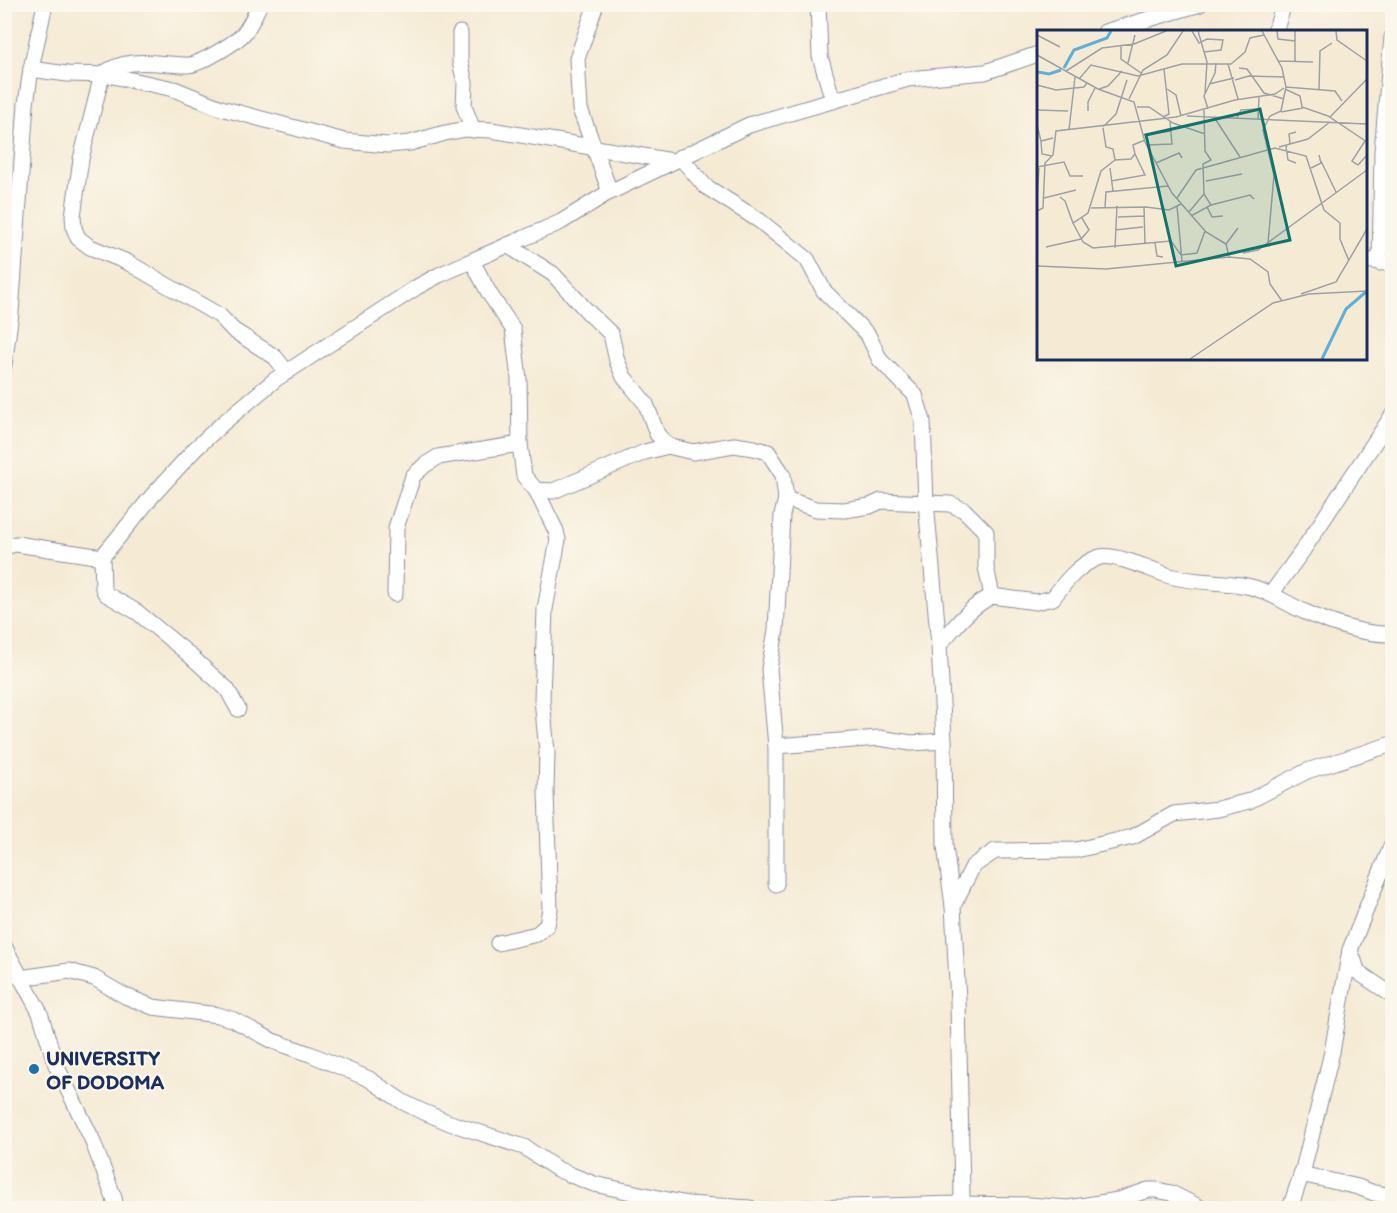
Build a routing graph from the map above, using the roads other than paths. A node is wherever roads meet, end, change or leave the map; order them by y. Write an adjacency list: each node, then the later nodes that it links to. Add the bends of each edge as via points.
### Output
1 (45, 4): 13 (street)
2 (260, 4): 14 (street, via 244,34 191,66 126,64)
3 (596, 4): 17 (street, via 577,59 580,109)
4 (818, 4): 15 (street, via 820,56)
5 (1200, 4): 7 (street)
6 (1284, 4): 9 (street)
7 (1162, 9): 8 (street)
8 (1110, 30)
9 (1276, 30)
10 (460, 33): 16 (street, via 464,106)
11 (1392, 37): 22 (street, via 1382,152)
12 (1037, 54): 15 (street, via 985,72 908,79)
13 (31, 69): 14 (street); 23 (street)
14 (102, 75): 16 (street, via 174,89 221,108 344,141 388,145); 24 (street, via 81,159 73,216 78,238 220,316 233,330 275,357)
15 (833, 100): 18 (street, via 749,125)
16 (473, 130): 17 (street)
17 (592, 147): 18 (street); 19 (street)
18 (676, 159): 19 (street); 30 (street, via 705,186 760,221 807,259 824,291 868,335 880,360 915,395 923,421)
19 (610, 192): 20 (street, via 561,222)
20 (507, 245): 21 (street); 27 (street, via 552,273 611,333 624,377 646,404 657,434)
21 (472, 261): 24 (street, via 417,287); 26 (street, via 513,329)
22 (1379, 263)
23 (4, 365)
24 (287, 372): 32 (street, via 195,449)
25 (1392, 416): 34 (street)
26 (520, 444): 28 (street, via 524,476); 33 (street, via 438,457 413,476 396,528)
27 (668, 446): 28 (street, via 553,491); 29 (street, via 693,452 734,445 768,452 783,475)
28 (536, 490): 45 (street, via 558,540 545,609 542,699 550,909 547,925 537,934)
29 (786, 499): 30 (street, via 816,509 844,510 881,501); 41 (street, via 776,630 769,669)
30 (926, 503): 35 (street, via 950,504 964,510 986,532 986,567); 37 (street)
31 (4, 547): 32 (street, via 16,544)
32 (102, 557): 38 (street, via 106,594 136,612 186,652 227,689)
33 (395, 594)
34 (1271, 594): 35 (street, via 1238,585 1180,579 1102,556 1076,572 1053,598 1036,603); 36 (street, via 1328,621)
35 (992, 596): 37 (street, via 965,615)
36 (1392, 634)
37 (939, 645): 39 (street)
38 (238, 709)
39 (944, 741): 41 (street, via 911,743 879,738); 44 (street, via 945,846)
40 (1392, 744): 44 (street, via 1307,771 1249,801 1174,814 1133,837 1076,850 995,851 973,866)
41 (776, 746): 43 (street)
42 (1392, 844): 47 (street)
43 (776, 884)
44 (954, 906): 52 (street, via 962,1195)
45 (498, 943)
46 (4, 946): 48 (street)
47 (1350, 950): 49 (street, via 1358,972); 50 (street, via 1332,1052)
48 (20, 978): 53 (street, via 40,1013 56,1065 91,1137); 54 (street, via 69,971 94,978 153,1007 234,1020 273,1041 358,1074 429,1115 524,1148 557,1169 594,1184 687,1204)
49 (1392, 994)
50 (1301, 1174): 51 (street); 57 (street)
51 (1392, 1196)
52 (959, 1207): 55 (street); 56 (street, via 1068,1208 1157,1190)
53 (116, 1209)
54 (750, 1209)
55 (808, 1209)
56 (1200, 1209)
57 (1290, 1209)

